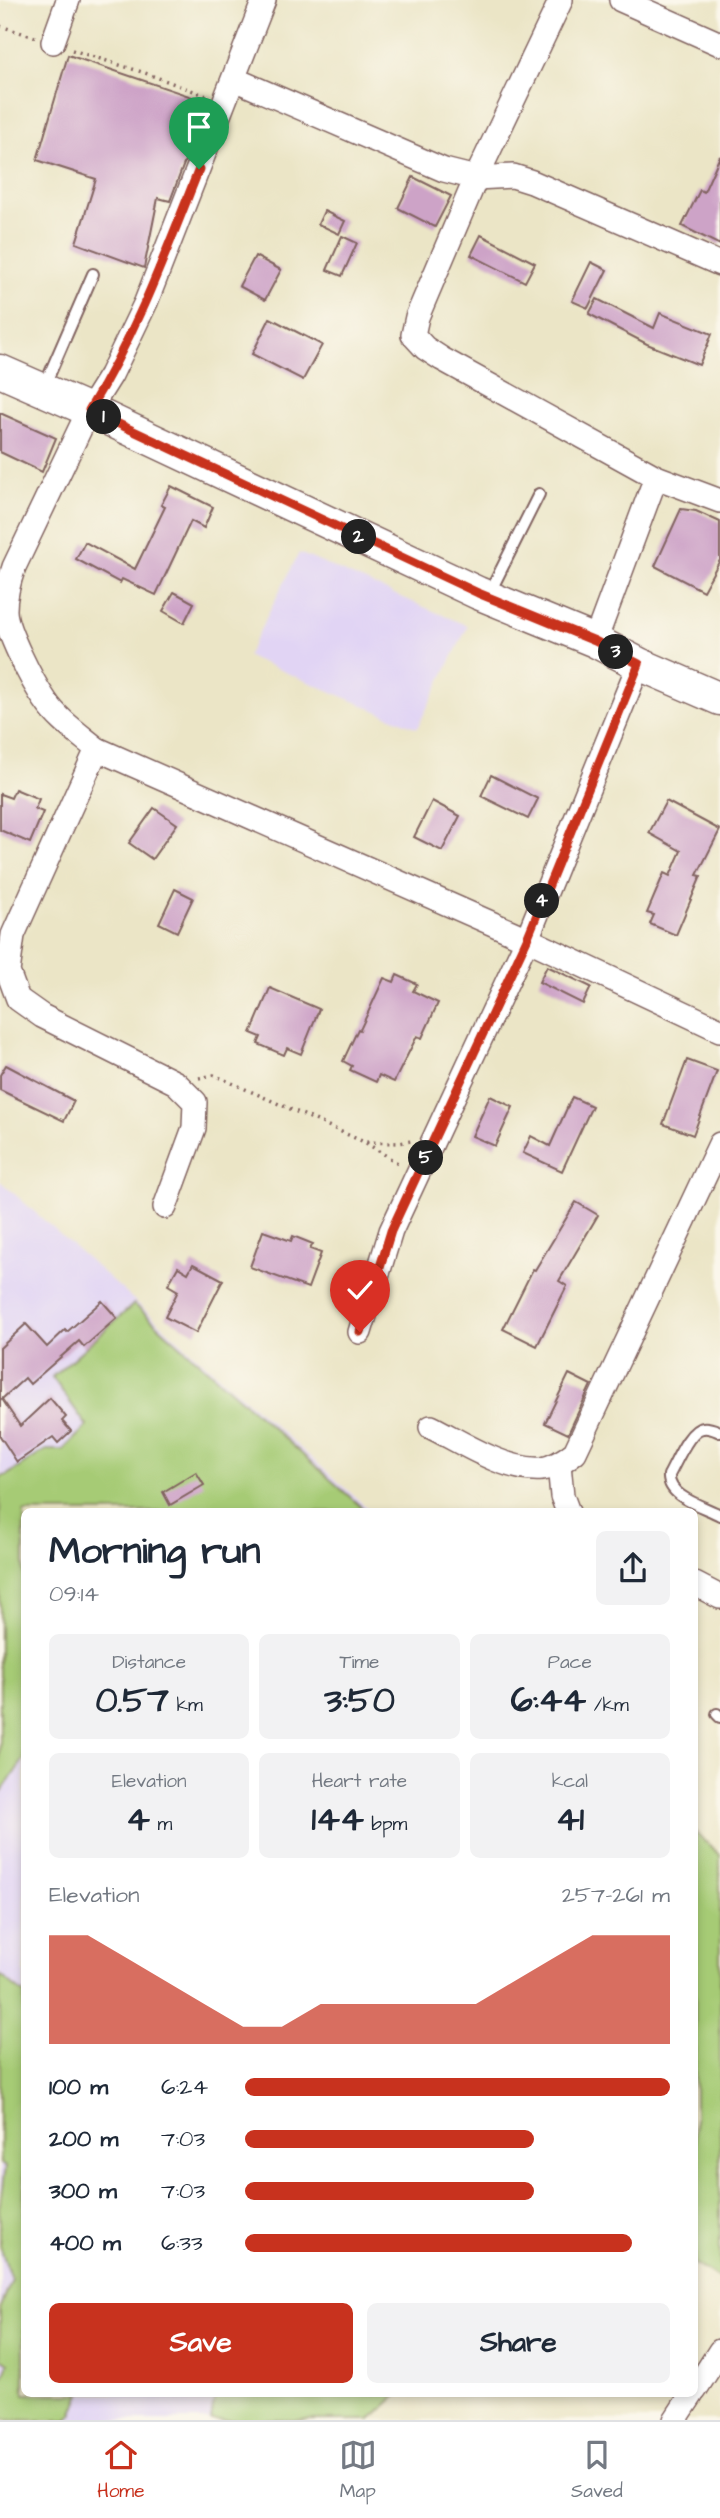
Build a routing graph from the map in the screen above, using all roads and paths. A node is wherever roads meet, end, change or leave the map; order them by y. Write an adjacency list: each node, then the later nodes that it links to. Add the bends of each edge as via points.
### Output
1 (68, 0): 6 (street)
2 (264, 0): 8 (street)
3 (561, 0): 10 (street)
4 (621, 0): 7 (street)
5 (0, 26): 6 (path)
6 (53, 42): 9 (path)
7 (720, 44)
8 (234, 79): 9 (street); 10 (street, via 444,170)
9 (225, 102): 15 (street, via 146,302)
10 (476, 178): 11 (street, via 513,176 532,182); 16 (street, via 413,335 442,359)
11 (720, 264)
12 (93, 274): 14 (lane)
13 (0, 371): 14 (street)
14 (43, 390): 15 (street)
15 (89, 410): 19 (street); 23 (street, via 14,567 5,613 14,641 45,700)
16 (656, 477): 18 (street); 20 (street)
17 (540, 494): 19 (lane)
18 (720, 501)
19 (488, 597): 20 (street)
20 (595, 641): 21 (street)
21 (639, 664): 22 (street); 24 (street)
22 (720, 699)
23 (97, 749): 24 (street); 26 (street, via 13,935 8,972 18,999 42,1016)
24 (527, 939): 25 (street); 27 (street)
25 (720, 1030)
26 (176, 1083): 28 (path, via 214,1076); 31 (street, via 195,1102 194,1128)
27 (436, 1136): 28 (path, via 399,1143); 30 (street)
28 (364, 1142): 30 (path)
29 (720, 1144): 35 (street, via 575,1452)
30 (418, 1174): 32 (street, via 391,1231)
31 (165, 1207)
32 (360, 1332)
33 (431, 1427): 35 (street, via 520,1467 541,1469)
34 (720, 1432): 37 (lane, via 707,1427 692,1433 668,1480 674,1492)
35 (559, 1464): 36 (street)
36 (566, 1508)
37 (720, 1515)
38 (698, 1586): 39 (street)
39 (720, 1597)
40 (720, 2351): 41 (street)
41 (698, 2384)
42 (690, 2397): 43 (street)
43 (675, 2420)

